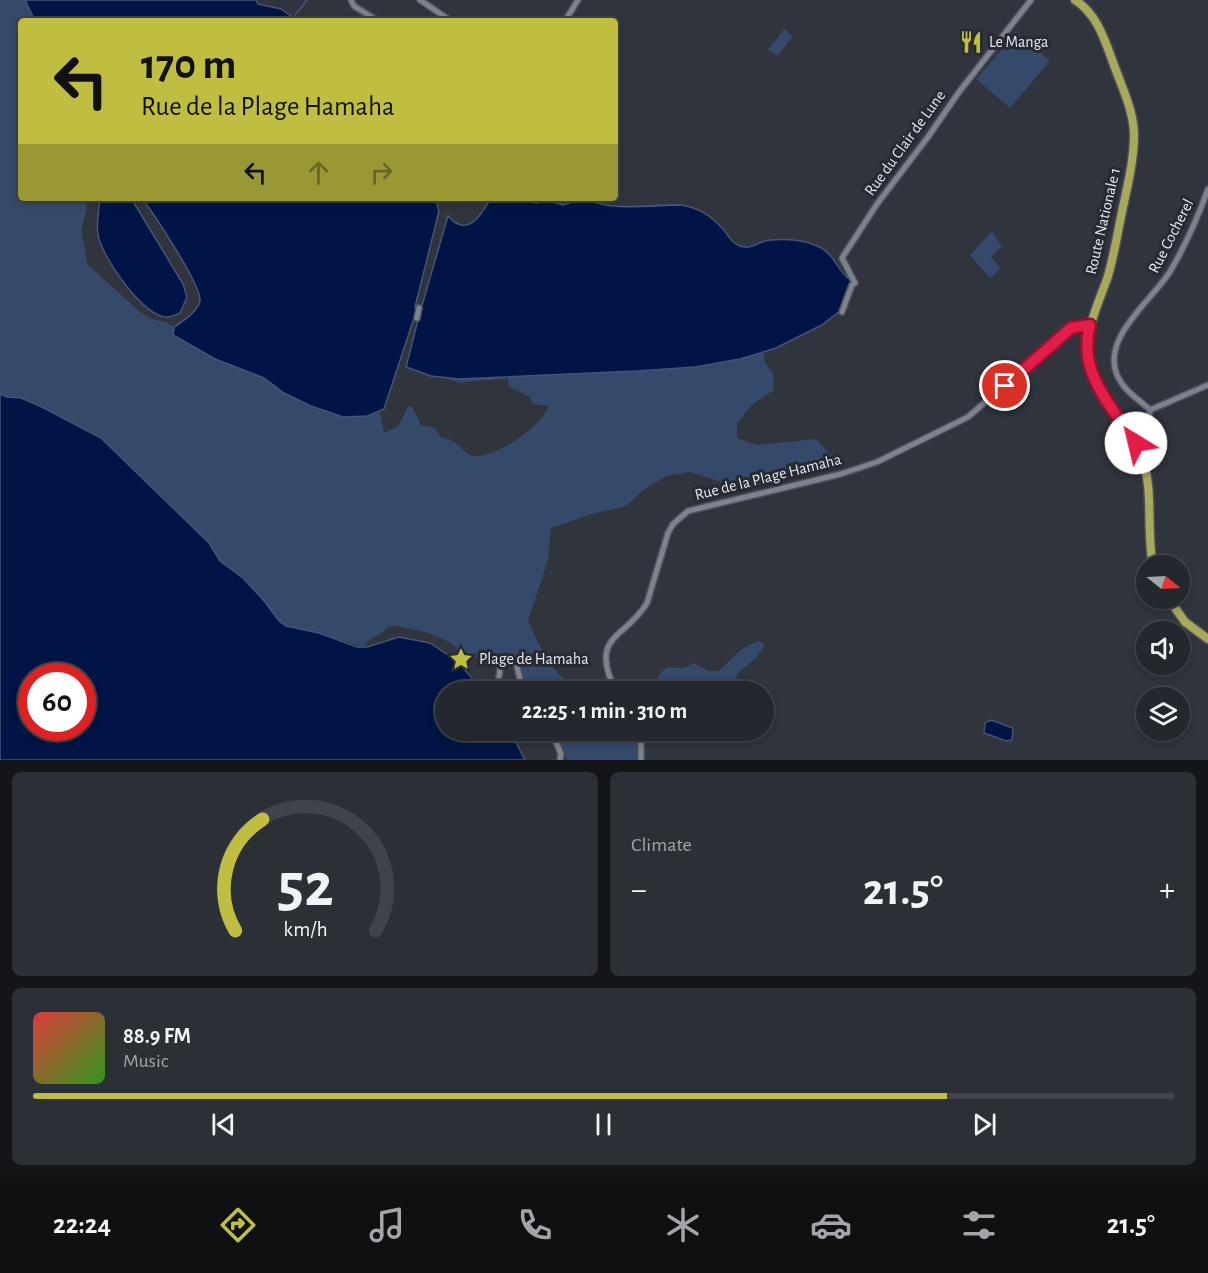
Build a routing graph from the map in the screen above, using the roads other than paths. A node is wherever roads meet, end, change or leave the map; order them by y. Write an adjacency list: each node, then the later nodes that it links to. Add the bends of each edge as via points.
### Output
1 (351, 0): 7 (street)
2 (420, 0): 8 (street)
3 (578, 0): 9 (street)
4 (1031, 0): 13 (street, Rue du Clair de Lune, via 959,92 842,258 855,283)
5 (1067, 0): 10 (main road)
6 (1075, 0): 10 (main road, Route Nationale 1)
7 (373, 18)
8 (447, 18)
9 (567, 18)
10 (1094, 18): 15 (main road, Route Nationale 1, via 1121,84 1134,134 1114,254)
11 (1208, 189): 17 (street, Rue Cocherel, via 1175,263 1129,321 1118,342 1118,376)
12 (419, 308): 14 (street)
13 (842, 312)
14 (417, 318)
15 (1090, 325): 18 (main road, Route Nationale 1, via 1088,357 1092,375); 24 (street, Rue de la Plage Hamaha, via 1065,332 968,417 877,462 805,484 688,511 673,524 643,611 611,640 607,668)
16 (1208, 385): 17 (street)
17 (1150, 411): 18 (street, via 1149,424 1144,429)
18 (1125, 426): 19 (main road, Route Nationale 1, via 1143,458)
19 (1154, 555)
20 (1175, 609): 21 (main road)
21 (1206, 638)
22 (499, 676): 23 (street, via 502,660 507,656 515,658)
23 (520, 681)
24 (612, 681)
25 (556, 741): 27 (street)
26 (640, 741): 28 (street)
27 (560, 760)
28 (641, 760)

